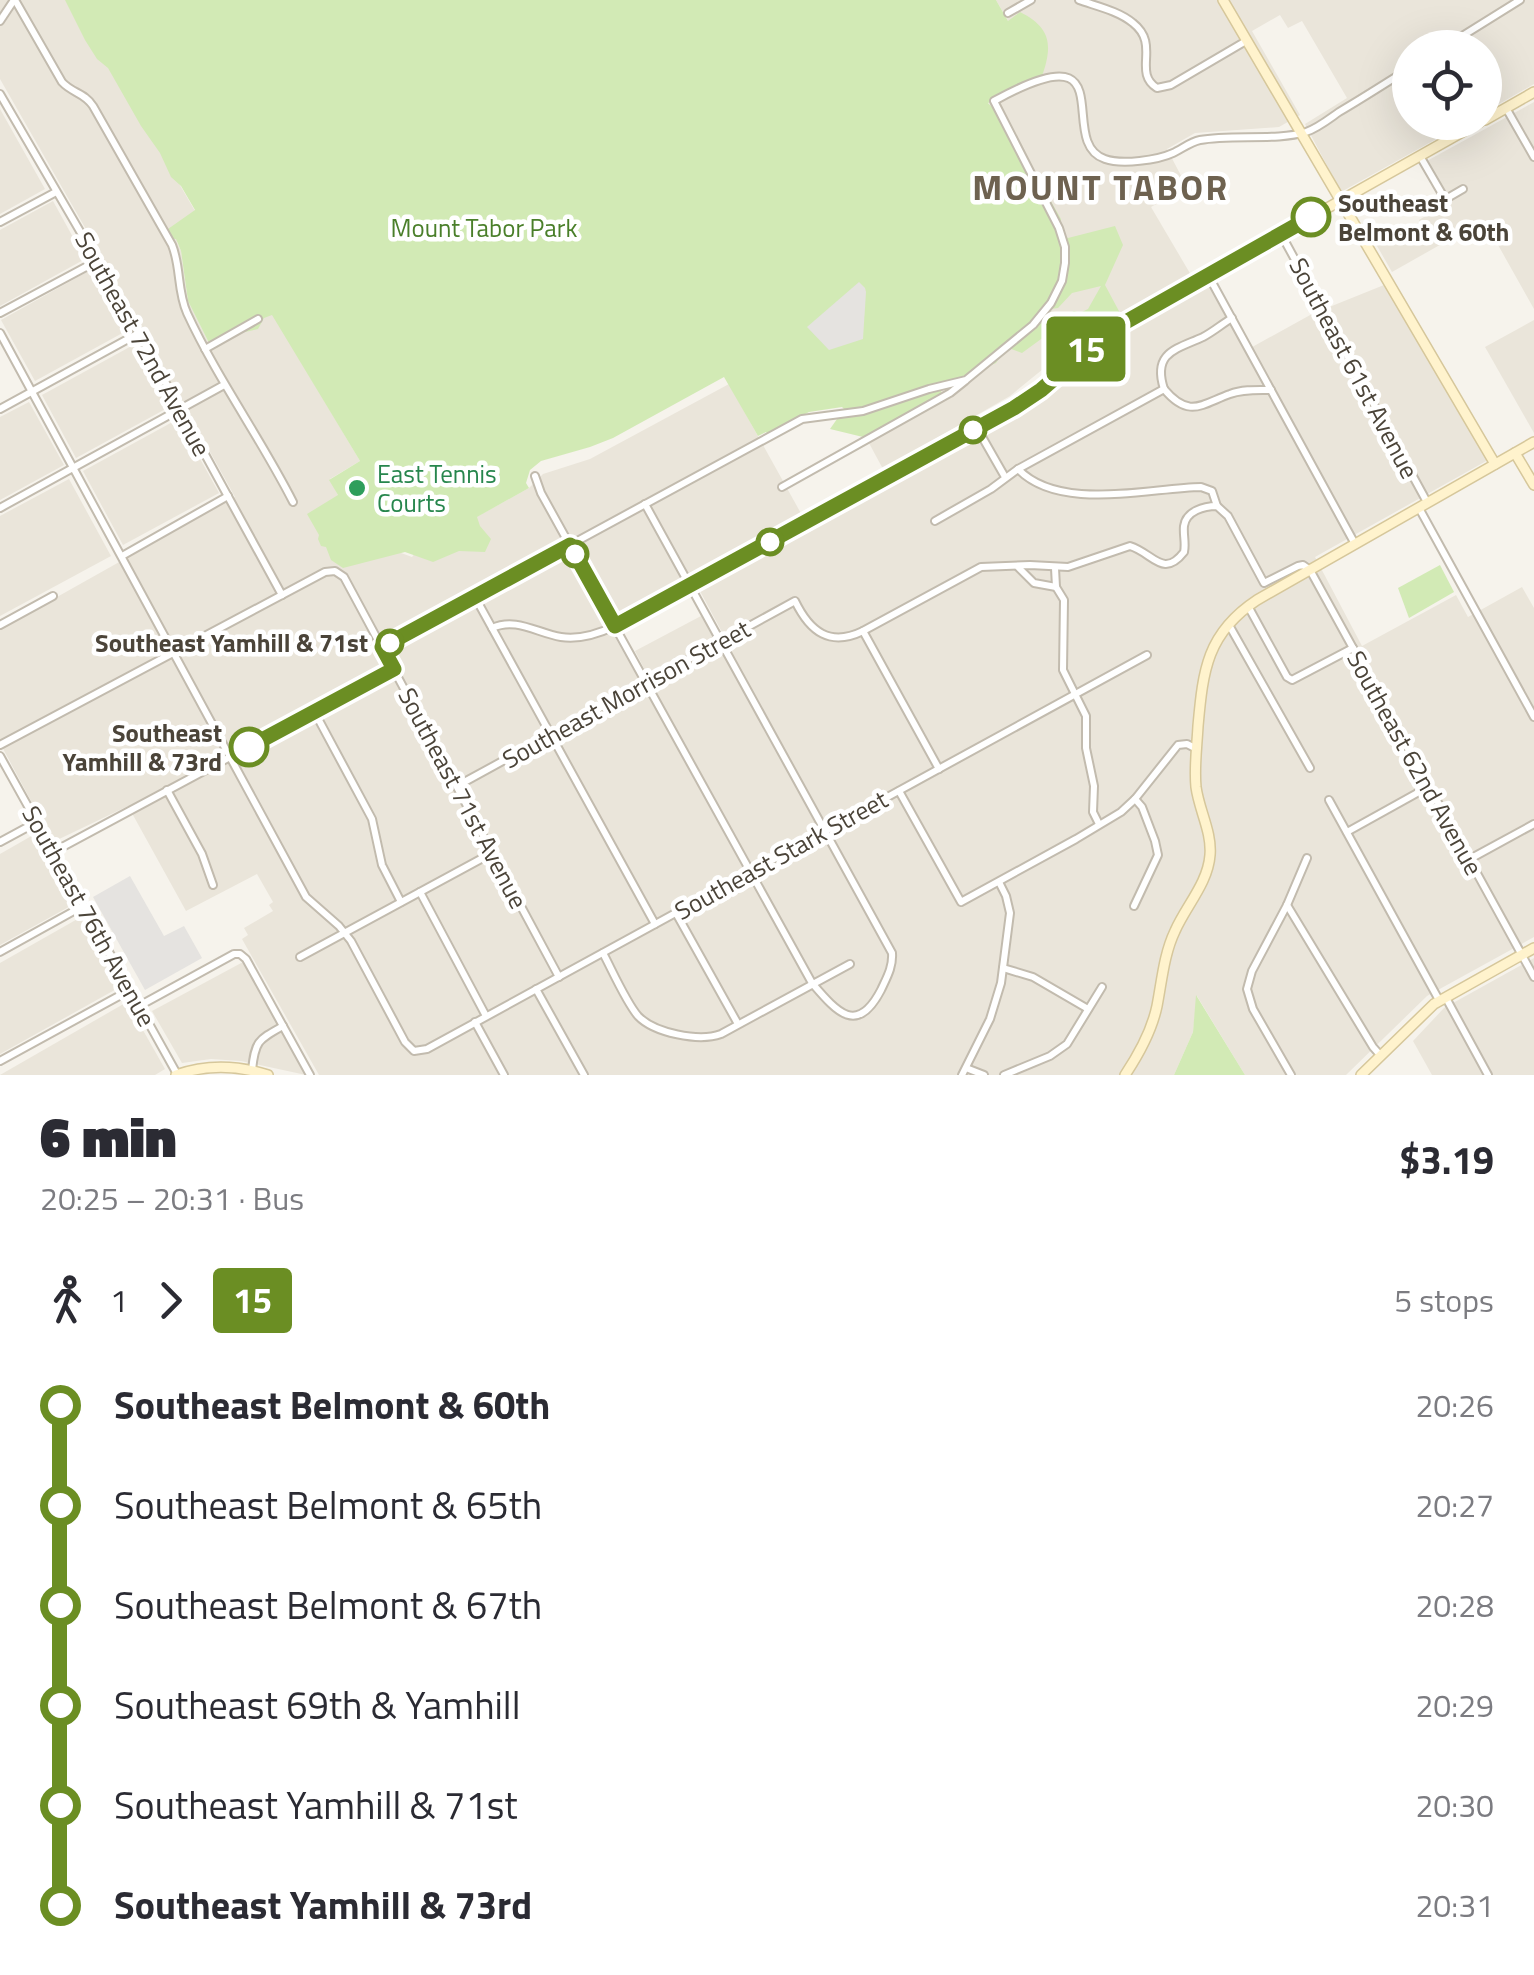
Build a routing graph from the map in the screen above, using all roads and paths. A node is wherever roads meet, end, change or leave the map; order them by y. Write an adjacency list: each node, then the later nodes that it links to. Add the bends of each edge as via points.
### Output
1 (15, 0): 7 (street); 33 (street, via 62,82 94,106 172,245 184,303)
2 (1031, 0): 6 (street)
3 (1079, 0): 9 (street, via 1140,30 1147,47 1145,76 1157,88)
4 (1223, 0): 9 (street)
5 (1514, 2): 8 (street)
6 (1008, 13)
7 (0, 21)
8 (1471, 30)
9 (1246, 41): 15 (street)
10 (1392, 79): 15 (street)
11 (1534, 92): 13 (street)
12 (0, 94): 20 (street, Southeast 72nd Avenue)
13 (1506, 108): 14 (street); 18 (street)
14 (1502, 110)
15 (1300, 133): 22 (street); 34 (street, via 1197,140 1170,155 1110,160 1089,143 1081,96 1070,78 1044,78 994,101 1066,252 1057,292 1044,313)
16 (1448, 140): 17 (street)
17 (1420, 156): 21 (street); 22 (street)
18 (1534, 157)
19 (1463, 189): 21 (street)
20 (56, 192): 24 (street); 26 (street, Southeast 72nd Avenue)
21 (1445, 199): 23 (street)
22 (1340, 200): 25 (street); 44 (street)
23 (1432, 207)
24 (0, 222)
25 (1281, 234): 27 (street); 54 (street, Southeast 61st Avenue)
26 (96, 261): 28 (street); 31 (street, Southeast 72nd Avenue)
27 (1208, 275): 29 (street); 41 (street, via 1108,332 1034,395)
28 (0, 313)
29 (1232, 318): 36 (street, via 1168,354); 37 (street)
30 (258, 319): 33 (street)
31 (139, 333): 38 (street); 40 (street, Southeast 72nd Avenue)
32 (0, 334): 38 (street)
33 (205, 349): 35 (street)
34 (966, 380): 50 (street); 53 (street, via 863,412 804,418)
35 (224, 386): 40 (street); 52 (street)
36 (1164, 389): 37 (street, via 1198,407 1238,392); 46 (street)
37 (1272, 390): 58 (street)
38 (32, 391): 39 (street); 45 (street)
39 (0, 409)
40 (180, 409): 45 (street); 51 (street, Southeast 72nd Avenue)
41 (977, 428): 48 (street); 64 (street)
42 (1534, 442): 43 (street)
43 (1515, 453): 44 (street); 49 (street)
44 (1495, 464): 54 (street)
45 (74, 468): 56 (street); 60 (street)
46 (1018, 469): 48 (street); 55 (street, via 1060,492 1202,487 1212,491)
47 (535, 476): 59 (street)
48 (1005, 477): 57 (street)
49 (1534, 485)
50 (782, 487)
51 (228, 496): 60 (street); 66 (street, Southeast 72nd Avenue)
52 (293, 502)
53 (645, 504): 59 (street); 64 (street)
54 (1422, 504): 58 (street); 84 (street, Southeast 61st Avenue)
55 (1217, 506): 62 (street, via 1190,516 1176,562 1157,562 1130,546); 63 (street, via 1264,583 1303,564)
56 (0, 508)
57 (935, 520)
58 (1355, 544): 63 (street)
59 (570, 545): 68 (street); 72 (street)
60 (122, 556): 78 (street)
61 (1018, 567): 62 (street); 65 (street, via 1026,578); 74 (street, via 981,567)
62 (1055, 568): 65 (street)
63 (1310, 570): 69 (street); 77 (street, Southeast 62nd Avenue)
64 (690, 586): 72 (street); 75 (street)
65 (1056, 588): 82 (street, via 1064,600 1063,670)
66 (282, 595): 76 (street, Southeast 71st Avenue, via 335,570); 78 (street)
67 (53, 596): 70 (street)
68 (475, 597): 73 (street); 76 (street)
69 (1248, 606): 71 (street); 77 (street, via 1292,680)
70 (0, 624)
71 (1228, 624): 87 (street, via 1205,670); 90 (street)
72 (615, 626): 73 (street, via 574,638 513,624); 81 (street)
73 (492, 628): 85 (street)
74 (863, 631): 75 (street, Southeast Morrison Street, via 844,638 824,635 806,622 795,601); 91 (street)
75 (720, 642): 81 (street, Southeast Morrison Street); 101 (street)
76 (382, 647): 80 (street, Southeast 71st Avenue)
77 (1353, 648): 93 (street, Southeast 62nd Avenue)
78 (174, 652): 86 (street); 89 (street)
79 (1147, 656): 82 (street, Southeast Stark Street)
80 (394, 669): 83 (street); 92 (street, Southeast 71st Avenue)
81 (647, 683): 85 (street, Southeast Morrison Street); 108 (street)
82 (1076, 694): 91 (street, Southeast Stark Street); 99 (street, via 1086,716 1093,812)
83 (314, 711): 89 (street); 112 (street, via 372,819 382,865)
84 (1534, 717)
85 (550, 735): 92 (street, Southeast Morrison Street); 117 (street)
86 (0, 745)
87 (1197, 749): 96 (street, via 1174,748); 150 (street, via 1209,864 1171,938 1154,1017)
88 (0, 756): 98 (street, Southeast 76th Avenue)
89 (230, 756): 94 (street); 118 (street, via 306,897)
90 (1310, 768)
91 (940, 769): 95 (street, Southeast Stark Street)
92 (457, 786): 105 (street, Southeast 71st Avenue)
93 (1428, 787): 102 (street); 107 (street, Southeast 62nd Avenue)
94 (167, 790): 104 (street); 110 (street)
95 (898, 791): 101 (street, Southeast Stark Street); 109 (street, via 961,902)
96 (1135, 798): 99 (street); 115 (street, via 1158,855)
97 (1329, 800): 102 (street)
98 (37, 822): 103 (street); 104 (street, Southeast 76th Avenue)
99 (1100, 824): 109 (street)
100 (1534, 824): 107 (street)
101 (825, 832): 108 (street, Southeast Stark Street); 128 (street, via 887,943 892,969 871,1008 849,1016)
102 (1347, 832): 132 (street)
103 (0, 842)
104 (53, 852): 114 (street, Southeast 76th Avenue)
105 (492, 853): 111 (street); 126 (street, Southeast 71st Avenue)
106 (1307, 858): 113 (street)
107 (1468, 860): 122 (street, Southeast 62nd Avenue)
108 (750, 872): 116 (street, Southeast Stark Street); 128 (street)
109 (999, 882): 125 (street, via 1010,913)
110 (213, 885)
111 (420, 892): 112 (street); 135 (street)
112 (401, 902): 118 (street)
113 (1287, 905): 139 (street); 151 (street, via 1250,978 1248,997)
114 (83, 906): 120 (street); 131 (street, Southeast 76th Avenue)
115 (1134, 906)
116 (676, 913): 117 (street, Southeast Stark Street); 137 (street)
117 (656, 924): 121 (street, Southeast Stark Street)
118 (346, 932): 123 (street); 136 (street, Southeast Stark Street, via 414,1051)
119 (1534, 948): 122 (street)
120 (0, 952)
121 (603, 953): 126 (street, Southeast Stark Street); 137 (street, via 637,1014 651,1024 701,1038)
122 (1521, 955): 127 (street, Southeast 62nd Avenue); 132 (street)
123 (300, 956)
124 (850, 964): 128 (street)
125 (1003, 968): 134 (street); 142 (street, via 998,1000)
126 (559, 976): 130 (street, Southeast Stark Street)
127 (1534, 976)
128 (812, 983): 137 (street)
129 (1102, 987): 134 (street)
130 (536, 989): 135 (street, Southeast Stark Street); 147 (street)
131 (130, 990): 133 (street, Southeast 76th Avenue); 140 (street)
132 (1442, 998): 139 (street); 153 (street)
133 (139, 1006): 138 (street, via 240,954); 143 (street, Southeast 76th Avenue)
134 (1088, 1009): 149 (street, via 1058,1052)
135 (486, 1016): 136 (street, Southeast Stark Street)
136 (475, 1022): 146 (street)
137 (738, 1024)
138 (283, 1026): 141 (street, via 259,1040); 145 (street)
139 (1381, 1056): 152 (street)
140 (0, 1062)
141 (252, 1070): 143 (street, via 208,1067); 144 (street)
142 (964, 1072): 148 (street)
143 (177, 1075)
144 (268, 1075)
145 (310, 1075)
146 (504, 1075)
147 (584, 1075)
148 (984, 1075)
149 (1004, 1075)
150 (1125, 1075)
151 (1291, 1075)
152 (1361, 1075)
153 (1488, 1075)

